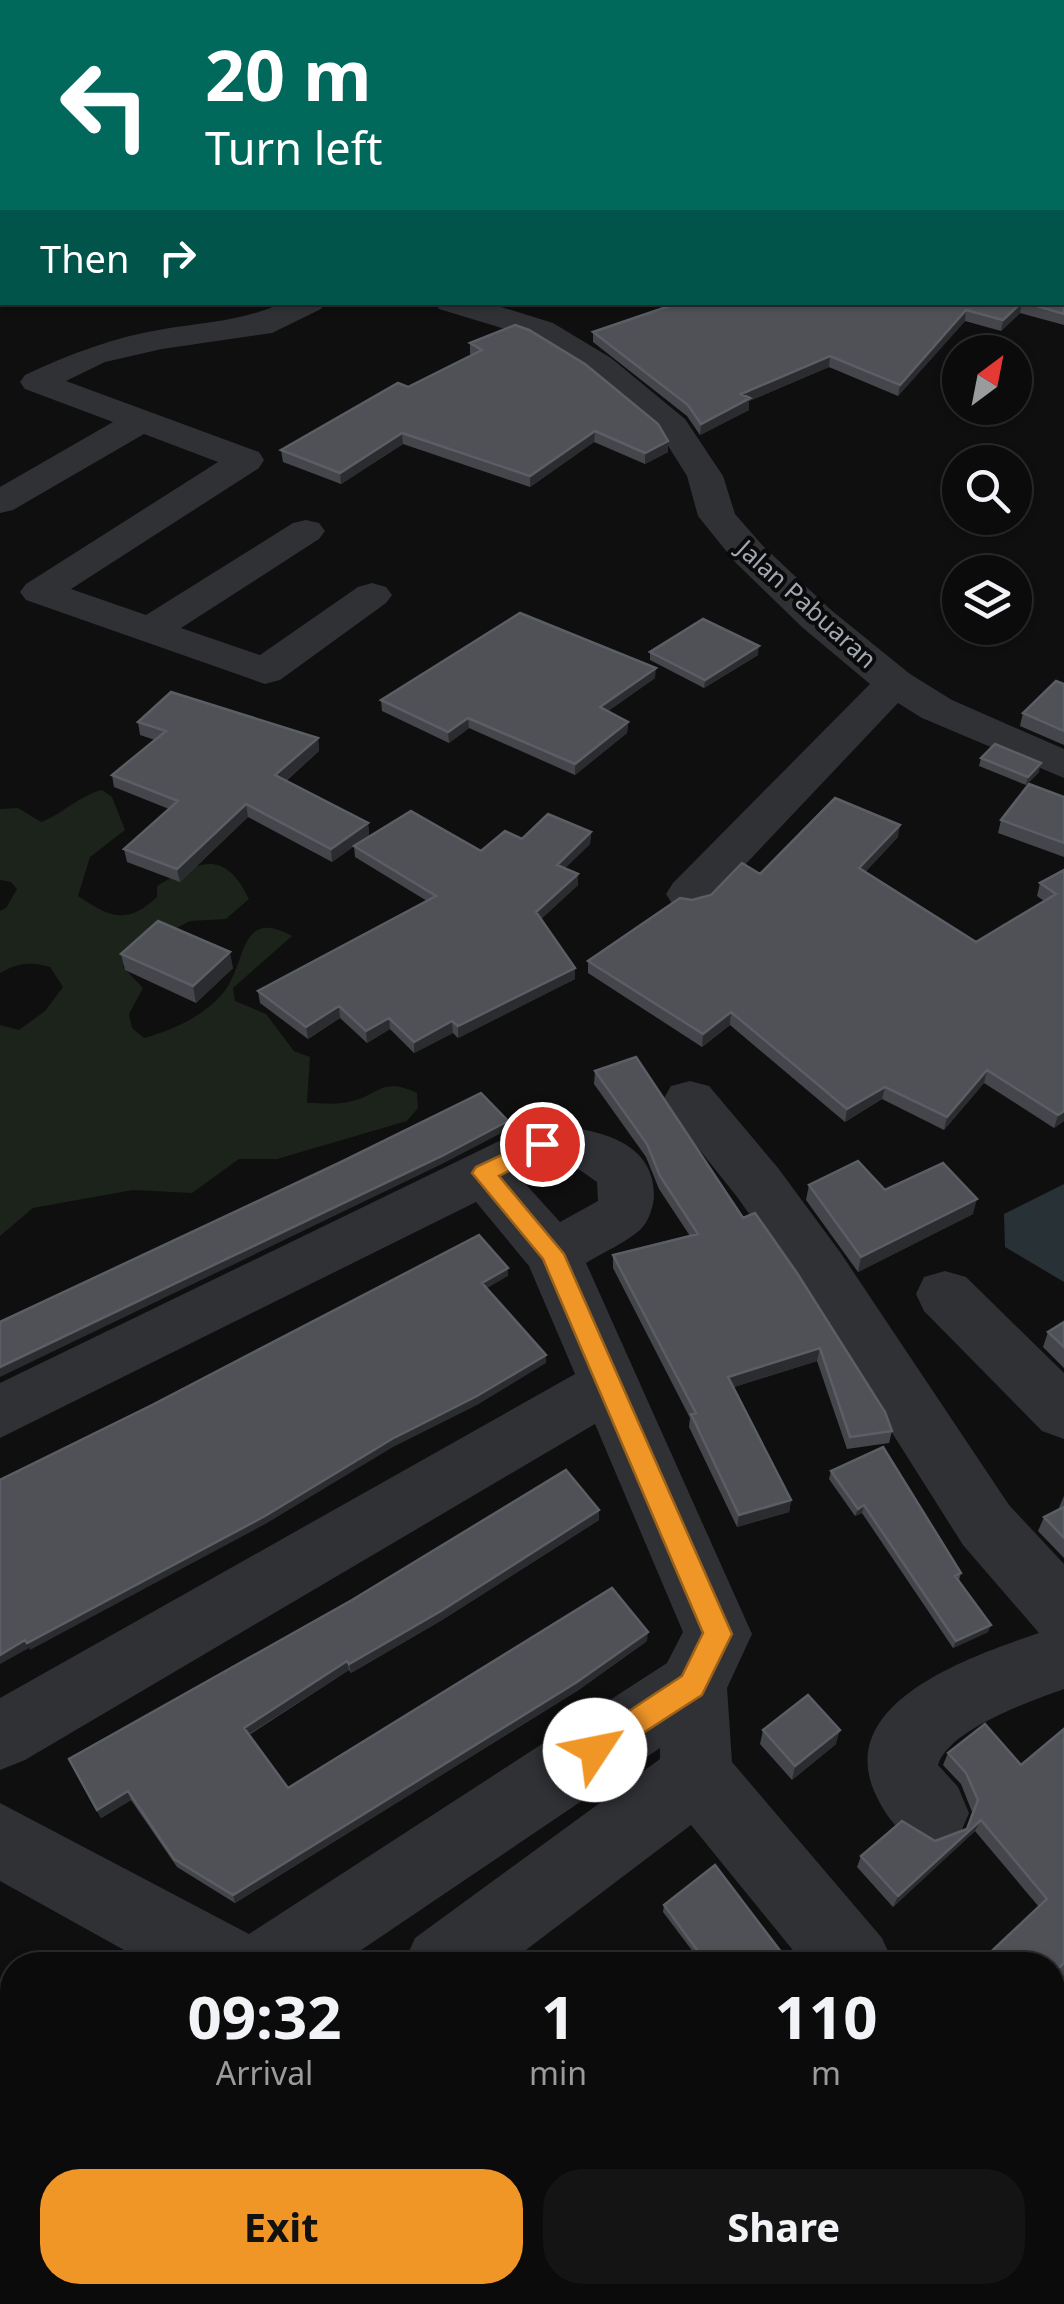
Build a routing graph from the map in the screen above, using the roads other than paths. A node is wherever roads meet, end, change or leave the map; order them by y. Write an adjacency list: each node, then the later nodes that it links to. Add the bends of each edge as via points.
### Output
1 (304, 305): 4 (street, via 260,326 94,356)
2 (471, 305): 3 (street, Jalan Pabuaran)
3 (553, 317): 11 (street, Jalan Pabuaran, via 580,351 660,411 695,456 728,530 817,619)
4 (37, 382): 5 (street); 6 (street)
5 (2, 400)
6 (141, 421): 7 (street); 10 (street, via 246,460 26,600)
7 (0, 502)
8 (306, 531): 10 (street)
9 (372, 595): 10 (street, via 265,671)
10 (148, 631)
11 (895, 683): 12 (street, Jalan Pabuaran, via 950,716); 13 (street, via 827,745)
12 (1064, 765)
13 (690, 894)
14 (690, 1100): 21 (street, via 819,1268 986,1525)
15 (484, 1173): 16 (street); 16 (street, via 542,1144 589,1149 616,1167 625,1180 621,1214); 19 (street)
16 (552, 1254): 18 (street)
17 (945, 1294): 20 (street)
18 (610, 1385): 23 (street, via 718,1634); 24 (street)
19 (0, 1412)
20 (1064, 1413)
21 (1064, 1612)
22 (1064, 1657): 26 (street, via 992,1682 914,1733 901,1766)
23 (692, 1686): 25 (street); 29 (street)
24 (0, 1736)
25 (697, 1776): 30 (street); 31 (street)
26 (932, 1813)
27 (0, 1840): 28 (street)
28 (204, 1952)
29 (291, 1952)
30 (460, 1952)
31 (844, 1952)

